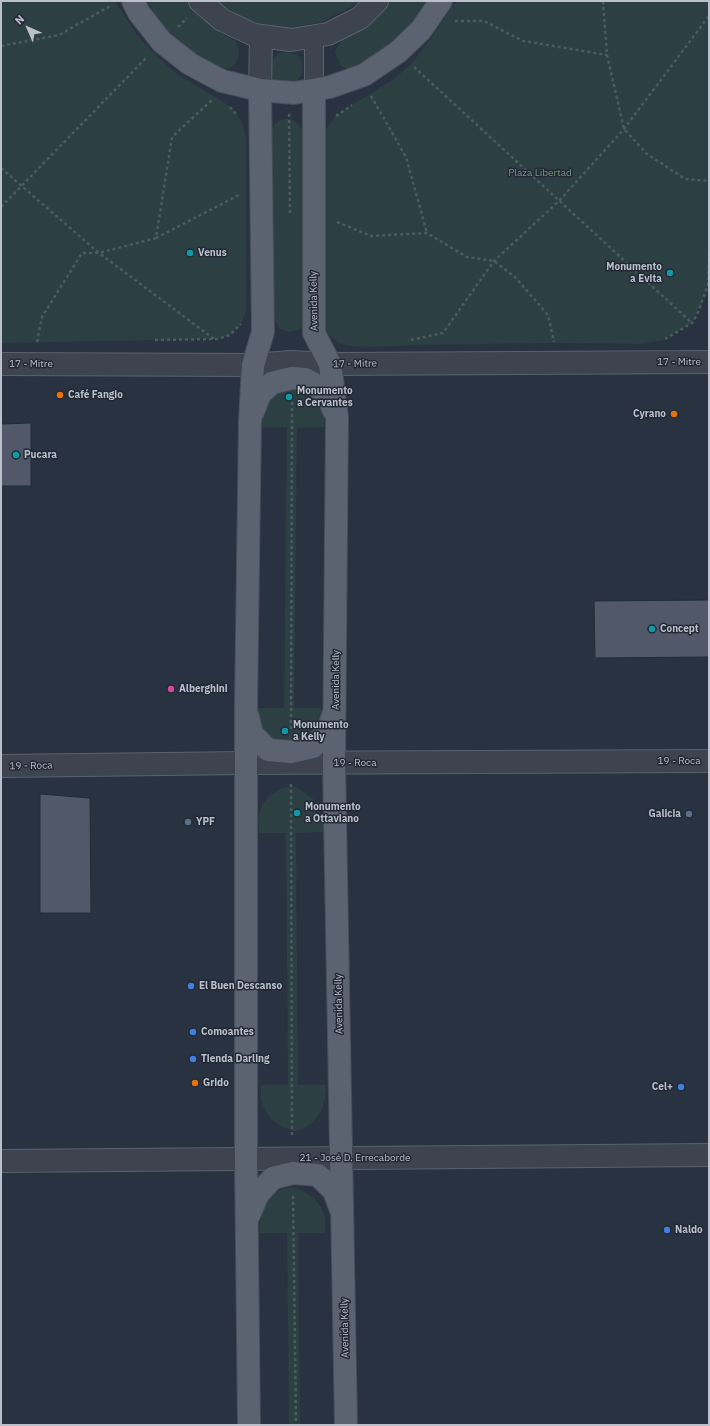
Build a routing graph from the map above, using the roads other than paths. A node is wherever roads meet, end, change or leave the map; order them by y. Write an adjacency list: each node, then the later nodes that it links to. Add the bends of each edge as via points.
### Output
1 (377, 1): 6 (street, via 360,18 328,34)
2 (441, 1): 8 (main road, via 421,30 398,52 364,75)
3 (124, 2): 7 (main road, via 139,13 162,42 190,64 222,81)
4 (202, 2): 5 (street, via 222,20)
5 (261, 36): 6 (street, via 291,40); 7 (street)
6 (314, 36): 8 (street, Avenida Kelly)
7 (260, 90): 8 (main road); 12 (main road, via 263,332)
8 (314, 90): 11 (main road, Avenida Kelly, via 314,333)
9 (709, 362): 11 (street, 17 - Mitre)
10 (1, 364): 12 (street, 17 - Mitre)
11 (330, 364): 12 (street, 17 - Mitre, via 291,362); 13 (main road, Avenida Kelly)
12 (253, 365): 14 (main road)
13 (338, 417): 14 (main road, via 328,397 316,385 305,379 292,378 272,383 260,394); 16 (main road, Avenida Kelly)
14 (250, 421): 15 (main road)
15 (246, 706): 17 (main road, via 252,734 268,750); 19 (main road)
16 (335, 707): 17 (main road, via 328,731 314,747); 20 (main road, Avenida Kelly)
17 (291, 758): 19 (street, 19 - Roca); 20 (street, 19 - Roca)
18 (709, 761): 20 (street, 19 - Roca)
19 (246, 763): 21 (street, 19 - Roca); 24 (main road)
20 (334, 763): 23 (main road, Avenida Kelly)
21 (1, 766)
22 (709, 1155): 23 (street, 21 - José D. Errecaborde)
23 (342, 1158): 26 (street, 21 - José D. Errecaborde); 27 (main road, Avenida Kelly)
24 (246, 1159): 25 (street, 21 - José D. Errecaborde); 26 (street, 21 - José D. Errecaborde); 28 (main road)
25 (1, 1161)
26 (293, 1166): 27 (main road, via 318,1175 334,1191); 28 (main road, via 273,1178 258,1194)
27 (343, 1217): 30 (main road, Avenida Kelly)
28 (247, 1218): 29 (main road)
29 (250, 1425)
30 (346, 1425)

